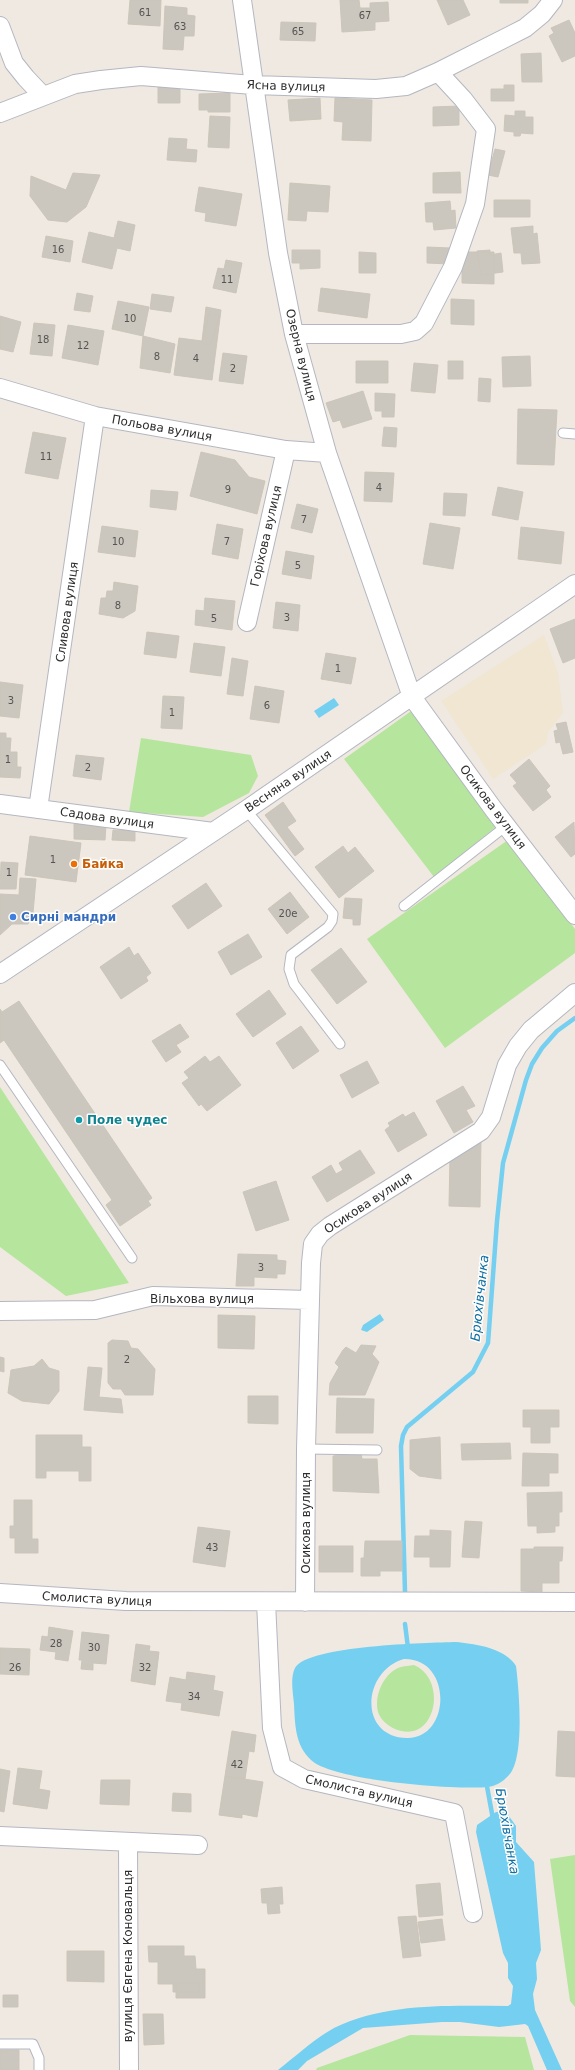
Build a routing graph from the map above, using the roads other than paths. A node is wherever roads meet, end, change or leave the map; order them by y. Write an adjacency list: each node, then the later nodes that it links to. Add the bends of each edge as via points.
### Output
1 (242, 0): 5 (street, Озерна вулиця)
2 (553, 0): 4 (street, Ясна вулиця, via 542,14 525,28)
3 (0, 26): 6 (street, via 14,63)
4 (438, 72): 5 (street, Ясна вулиця, via 406,86 376,89); 8 (street, via 463,99 486,130 474,204 453,267 424,323 415,331 401,334)
5 (253, 85): 6 (street, Ясна вулиця, via 141,76 75,84); 8 (street, Озерна вулиця, via 278,253)
6 (43, 96): 7 (street, Ясна вулиця)
7 (0, 113)
8 (294, 334): 14 (street, Озерна вулиця)
9 (0, 388): 10 (street, Польова вулиця)
10 (95, 416): 13 (street, Польова вулиця); 19 (street, Сливова вулиця)
11 (563, 433): 12 (lane)
12 (575, 434)
13 (286, 450): 14 (street, Польова вулиця); 16 (street, Горіхова вулиця)
14 (327, 453): 17 (street, Озерна вулиця)
15 (575, 584): 17 (street, Весняна вулиця)
16 (247, 622)
17 (412, 697): 20 (street, Весняна вулиця); 21 (street, Осикова вулиця)
18 (0, 804): 19 (street, Садова вулиця)
19 (38, 809): 22 (street, Садова вулиця)
20 (246, 810): 22 (street, Весняна вулиця); 27 (lane, via 332,914 332,921 328,927 292,955 289,970 294,984)
21 (506, 826): 23 (lane); 24 (street, Осикова вулиця)
22 (213, 832): 25 (street, Весняна вулиця)
23 (404, 906)
24 (575, 915)
25 (0, 974)
26 (575, 993): 30 (street, Осикова вулиця, via 530,1030 518,1046 507,1065 492,1117 481,1131 320,1234 313,1244)
27 (340, 1044)
28 (0, 1065): 29 (lane)
29 (132, 1258)
30 (309, 1300): 31 (street, Вільхова вулиця, via 153,1296 95,1310); 32 (street, Осикова вулиця)
31 (0, 1311)
32 (306, 1449): 33 (lane); 36 (street, Осикова вулиця)
33 (377, 1450)
34 (0, 1593): 35 (street, Смолиста вулиця, via 126,1601)
35 (266, 1602): 36 (street, Смолиста вулиця); 41 (street, Смолиста вулиця, via 272,1728 282,1767 304,1779 454,1813)
36 (305, 1602): 37 (street, Смолиста вулиця)
37 (575, 1602)
38 (0, 1836): 39 (street)
39 (128, 1842): 40 (street); 44 (street, вулиця Євгена Коновальця)
40 (198, 1845)
41 (473, 1913)
42 (0, 2044): 43 (lane, via 33,2044 40,2058)
43 (39, 2070)
44 (129, 2070)

